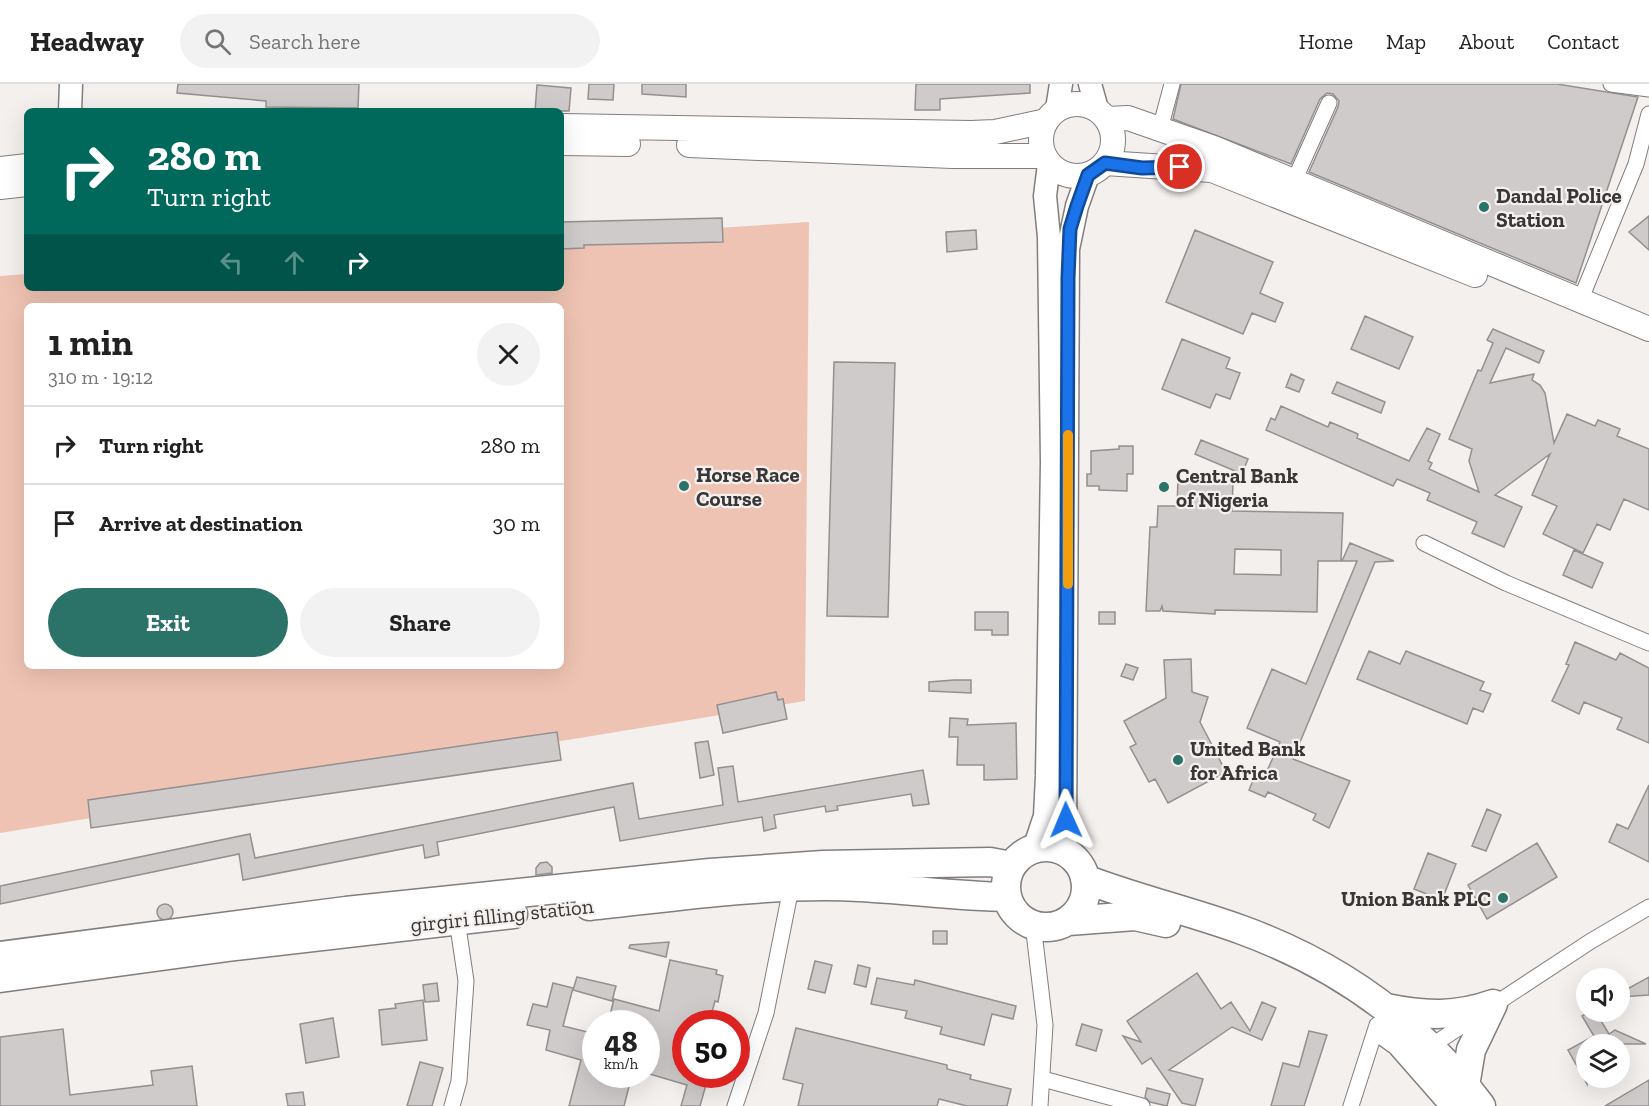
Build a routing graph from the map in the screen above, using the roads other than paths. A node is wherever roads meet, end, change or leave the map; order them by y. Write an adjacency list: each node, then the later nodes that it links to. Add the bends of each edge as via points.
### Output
1 (71, 84): 8 (main road)
2 (1061, 84): 11 (main road)
3 (1090, 84): 9 (main road)
4 (1172, 84): 13 (street)
5 (1611, 84): 6 (street)
6 (1649, 89)
7 (1329, 103): 20 (street)
8 (70, 108)
9 (1102, 114): 11 (main road, via 1077,104); 13 (main road); 19 (main road, via 1114,141)
10 (1649, 114): 23 (street, via 1636,164)
11 (1052, 115): 14 (main road, via 995,132); 16 (main road, via 1041,142)
12 (564, 126): 14 (main road)
13 (1160, 129): 20 (main road)
14 (817, 141): 15 (main road); 16 (main road)
15 (564, 143)
16 (1047, 160): 19 (main road, via 1060,173 1074,177); 28 (main road, via 1052,462 1047,764 1045,816)
17 (24, 166): 18 (main road)
18 (0, 169)
19 (1097, 169): 25 (main road, via 1212,170); 29 (main road, via 1072,221 1068,249)
20 (1294, 181): 23 (main road)
21 (24, 184): 22 (main road)
22 (0, 187)
23 (1580, 301): 24 (main road)
24 (1649, 329)
25 (1649, 347)
26 (1424, 543): 27 (street, via 1506,583)
27 (1649, 643)
28 (1035, 849): 29 (highway); 30 (highway)
29 (1065, 852): 31 (highway, via 1081,867)
30 (1011, 866): 33 (highway, via 1006,881); 38 (highway, via 990,862 823,865 710,873 346,911)
31 (1085, 879): 36 (highway, via 1083,903); 41 (highway, via 1278,944 1366,991)
32 (790, 888): 33 (highway, girgiri filling station, via 866,886); 35 (highway, girgiri filling station); 46 (street, via 766,1013)
33 (1007, 897): 37 (highway, via 1014,911)
34 (1649, 907): 40 (street)
35 (457, 920): 39 (highway, girgiri filling station); 45 (street, via 466,981 459,1081)
36 (1068, 921): 37 (highway, via 1045,927); 41 (highway, via 1135,916 1204,933 1248,950)
37 (1033, 924): 43 (street, via 1045,1025)
38 (0, 956)
39 (0, 978)
40 (1493, 1004): 41 (highway, via 1442,1015); 42 (street); 44 (highway, via 1471,1050)
41 (1382, 1017): 42 (highway); 44 (highway, via 1400,1042); 49 (street)
42 (1431, 1046): 44 (highway)
43 (1043, 1079): 47 (street); 48 (street)
44 (1468, 1099)
45 (452, 1106)
46 (735, 1106)
47 (1040, 1106)
48 (1142, 1106)
49 (1351, 1106)

